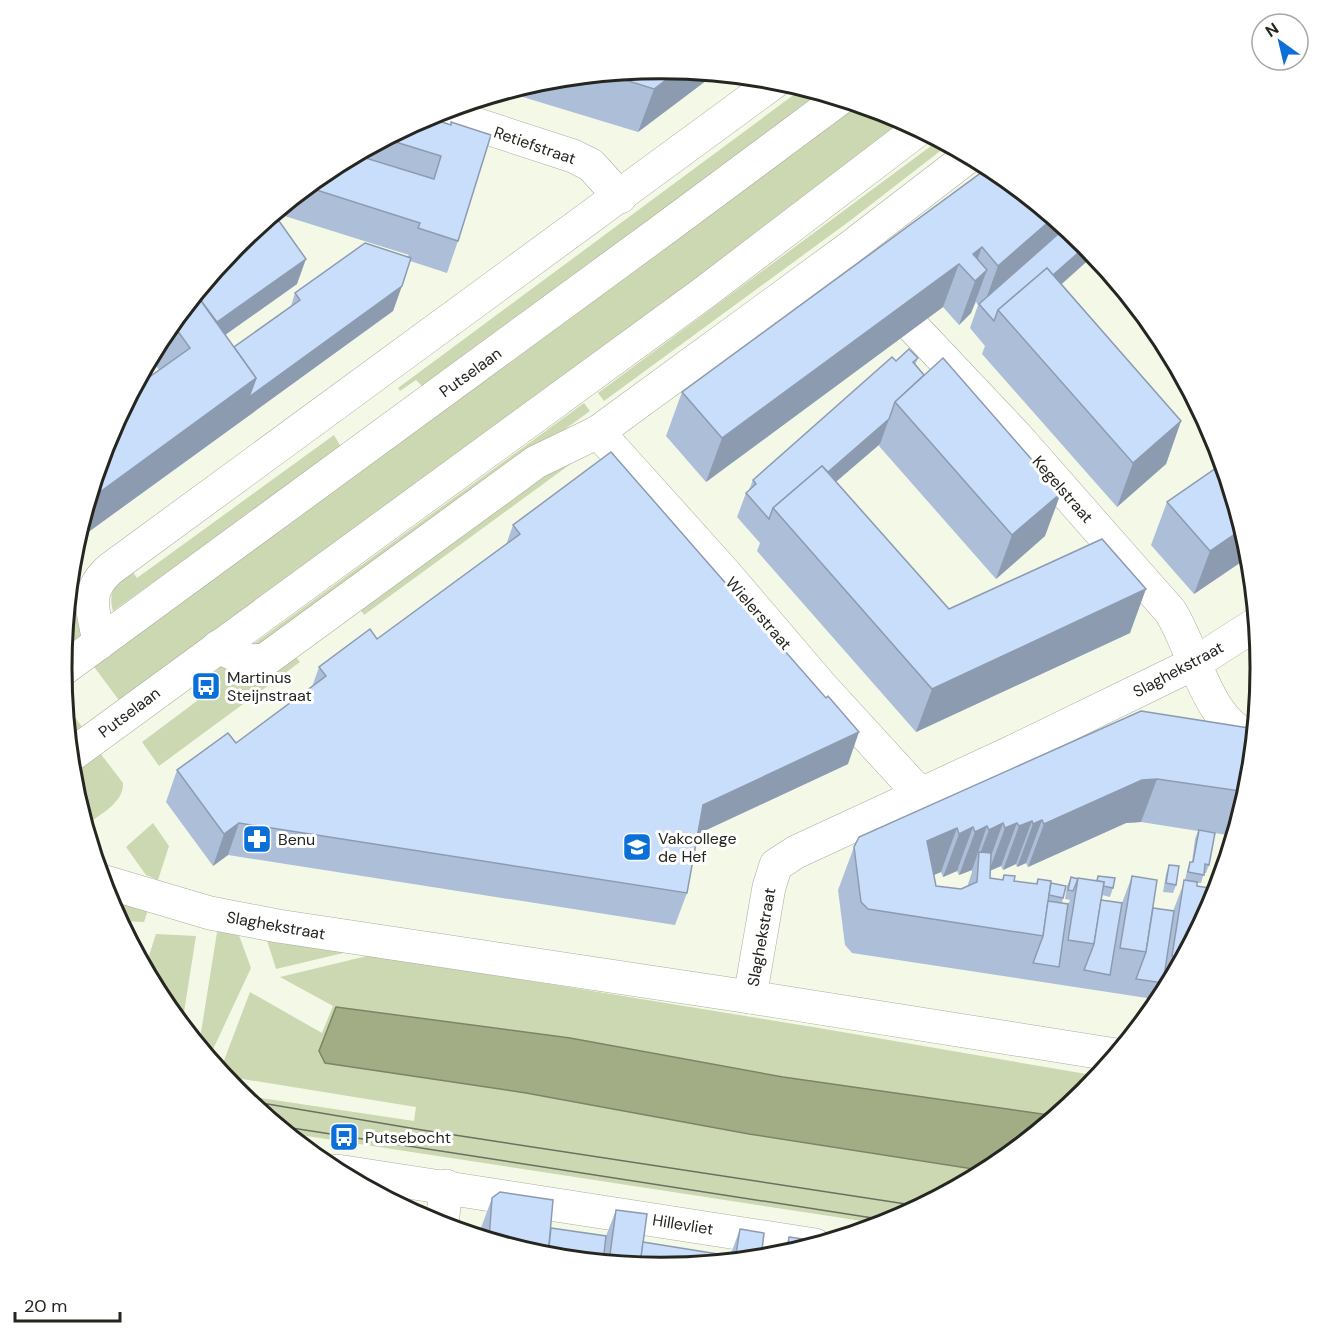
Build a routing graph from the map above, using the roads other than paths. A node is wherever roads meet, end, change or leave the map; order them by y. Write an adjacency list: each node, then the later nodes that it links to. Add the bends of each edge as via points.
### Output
1 (766, 88): 6 (street)
2 (832, 105): 10 (street, Putselaan)
3 (454, 117): 6 (street, Retiefstraat, via 573,156 591,165)
4 (911, 135): 11 (street, Putselaan, via 705,292)
5 (963, 162): 8 (street, via 858,261)
6 (620, 197): 10 (street, via 97,580 91,595)
7 (914, 328): 13 (street, Kegelstraat, via 1016,436 1170,611)
8 (598, 432): 11 (street, via 536,462 265,660 249,661); 16 (street, Wielerstraat)
9 (1249, 629): 13 (street, Slaghekstraat)
10 (99, 643): 12 (street, Putselaan)
11 (218, 647): 15 (street, Putselaan)
12 (72, 663)
13 (1195, 663): 14 (street, Kegelstraat, via 1226,719); 16 (street, Slaghekstraat)
14 (1246, 735)
15 (78, 750)
16 (920, 794): 18 (street, Slaghekstraat, via 776,865)
17 (114, 885): 18 (street, Slaghekstraat, via 210,914)
18 (750, 997): 19 (street)
19 (1106, 1053)
20 (360, 1174): 21 (street, Hillevliet)
21 (446, 1186): 22 (street); 23 (street, Hillevliet)
22 (443, 1215)
23 (794, 1242)

